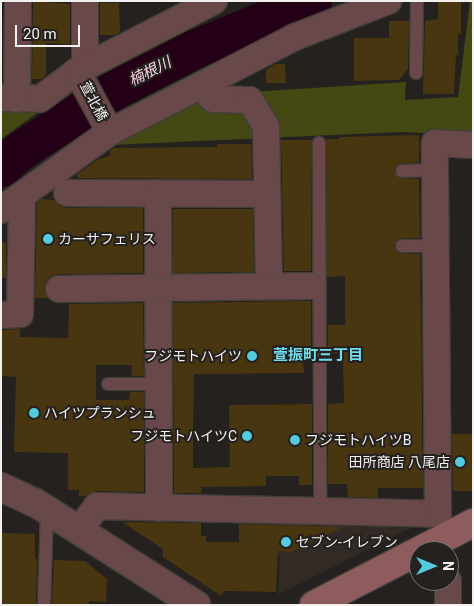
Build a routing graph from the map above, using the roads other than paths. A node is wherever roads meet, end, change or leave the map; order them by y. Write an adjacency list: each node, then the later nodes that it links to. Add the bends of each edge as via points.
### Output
1 (18, 1): 9 (street)
2 (85, 1): 6 (street)
3 (214, 1): 6 (street)
4 (388, 1): 8 (street, via 294,37)
5 (417, 1): 7 (lane)
6 (81, 69): 9 (street, via 40,99); 10 (street, 萱北橋)
7 (416, 72)
8 (200, 86): 10 (street); 17 (street, via 213,99 250,100 266,127)
9 (9, 99)
10 (110, 132): 18 (street)
11 (319, 142): 31 (lane)
12 (473, 145): 13 (street, via 435,143)
13 (434, 170): 14 (lane); 20 (street)
14 (402, 171)
15 (67, 193): 16 (street)
16 (158, 194): 17 (street); 23 (street)
17 (267, 194): 21 (street)
18 (12, 203): 25 (street, via 20,314)
19 (402, 246): 20 (lane)
20 (435, 246): 33 (street)
21 (269, 286): 22 (street); 23 (street)
22 (310, 286)
23 (159, 287): 24 (street); 27 (street)
24 (59, 289)
25 (1, 315)
26 (108, 384): 27 (lane)
27 (159, 384): 29 (street)
28 (1, 487): 30 (street)
29 (159, 508): 31 (street); 32 (street, via 97,506)
30 (48, 510): 32 (street); 35 (lane)
31 (320, 512): 33 (street)
32 (79, 530): 36 (street)
33 (452, 531): 37 (main road)
34 (448, 591): 38 (street)
35 (44, 605)
36 (196, 605)
37 (314, 605)
38 (448, 605)

